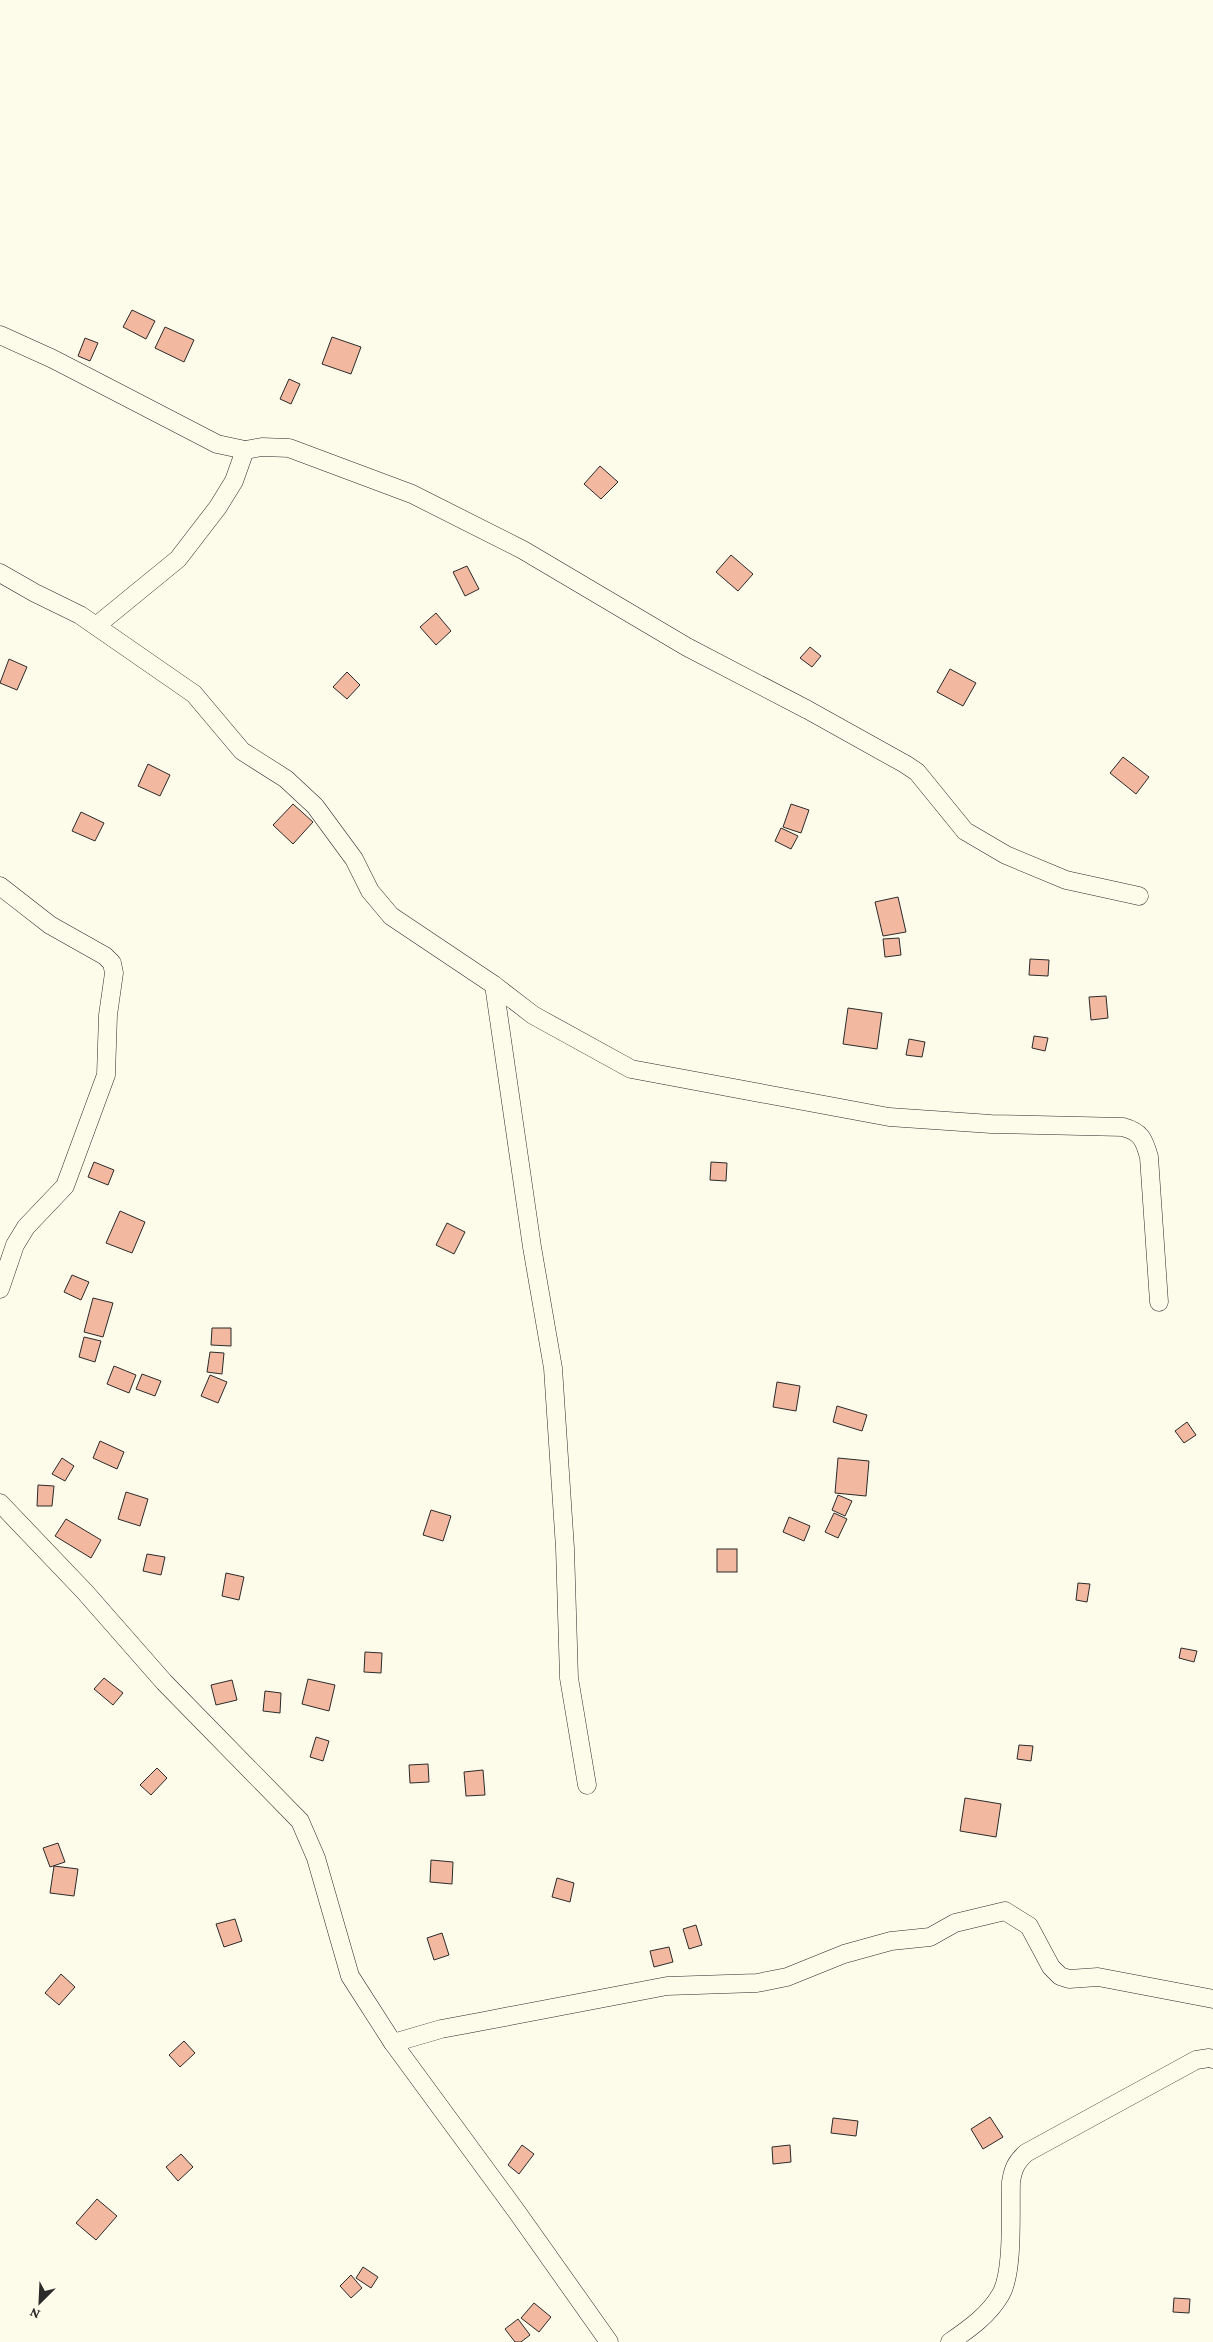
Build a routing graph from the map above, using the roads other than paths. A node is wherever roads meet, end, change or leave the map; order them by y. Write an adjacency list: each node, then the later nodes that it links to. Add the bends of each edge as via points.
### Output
1 (0, 335): 2 (street, via 217,444)
2 (245, 450): 4 (street, via 234,481 178,559); 6 (street, via 288,448 412,494 524,550 687,647 905,764 917,772 965,830 1006,855 1066,880)
3 (0, 573): 4 (street)
4 (96, 626): 7 (street, via 194,694 242,750 286,779 315,806 354,859 370,892 391,916)
5 (0, 886): 8 (street, via 50,925 105,956 112,963 114,973 108,1015 106,1075 65,1186 18,1239)
6 (1139, 896)
7 (494, 985): 9 (street, via 533,1015 631,1069 889,1117 991,1124 1123,1127 1136,1131 1146,1143 1149,1156); 11 (street, via 553,1368 565,1548 569,1678)
8 (0, 1289)
9 (1159, 1302)
10 (0, 1503): 13 (street, via 164,1682 300,1821 316,1858 350,1976)
11 (587, 1785)
12 (1213, 1999): 13 (street, via 1098,1977 1069,1979 1060,1976 1051,1967 1029,1926 1005,1911 955,1922 930,1937 891,1941 844,1954 787,1977 757,1983 666,1986 484,2020)
13 (393, 2043): 15 (street)
14 (1213, 2060): 16 (street, via 1196,2060 1018,2160 1011,2182 1008,2275 1002,2293 985,2314)
15 (609, 2342)
16 (950, 2342)

